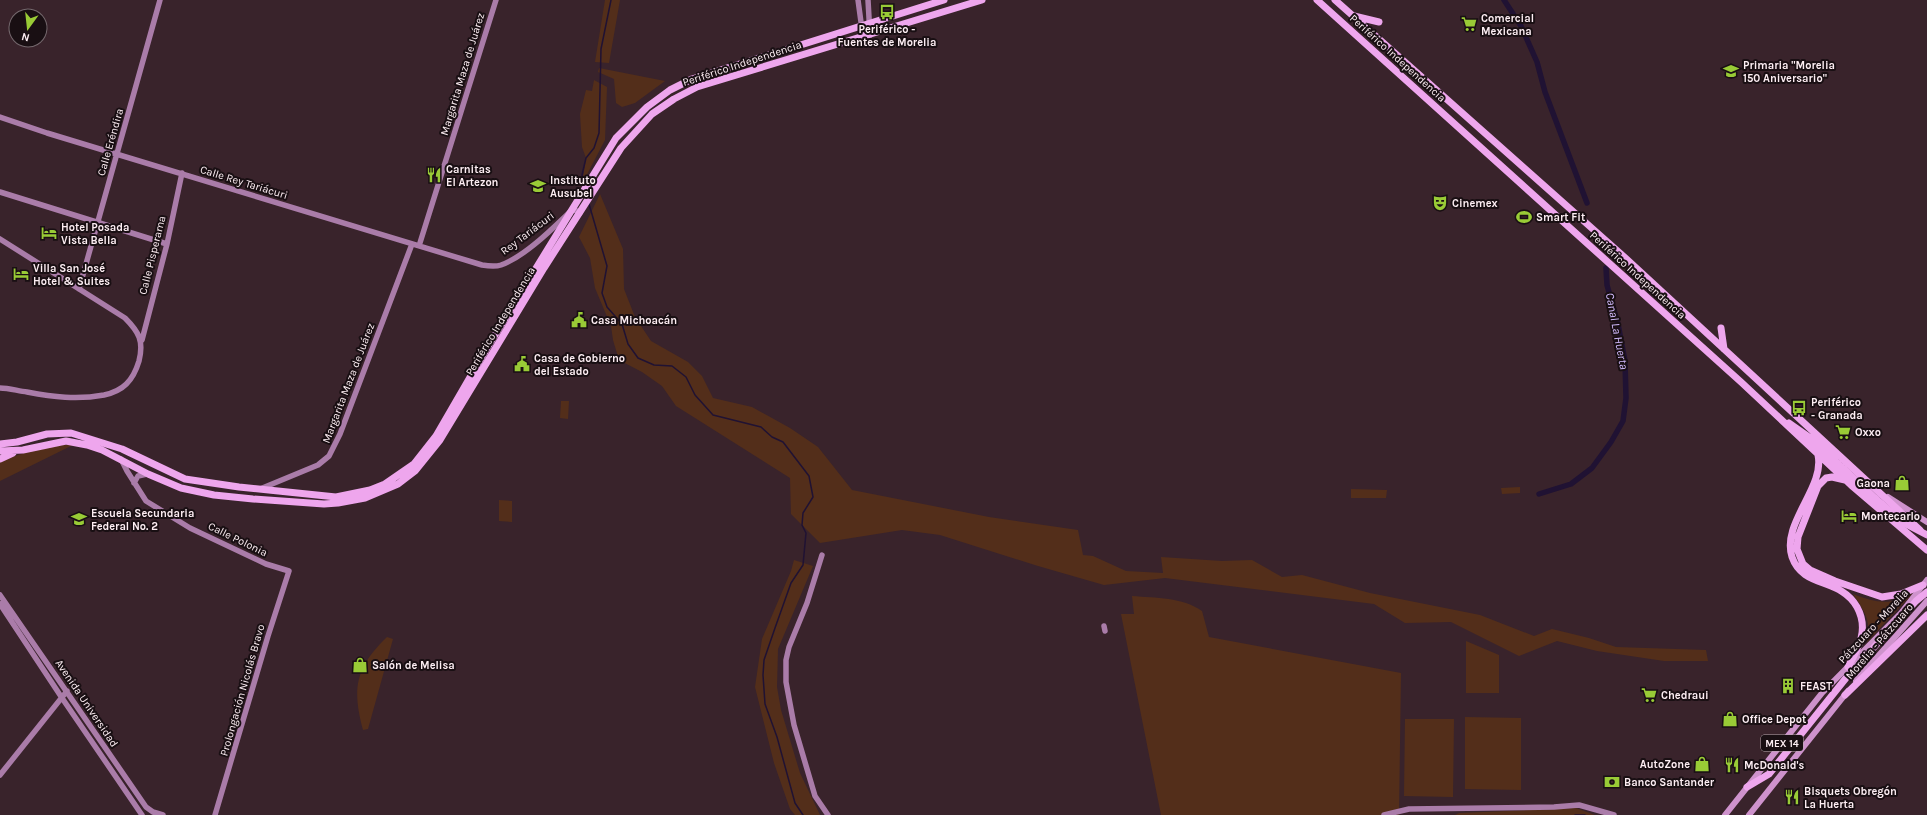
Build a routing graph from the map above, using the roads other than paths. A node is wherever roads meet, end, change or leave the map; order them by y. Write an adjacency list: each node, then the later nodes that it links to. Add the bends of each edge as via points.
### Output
1 (496, 0): 24 (street, Margarita Maza de Juárez)
2 (858, 0): 12 (street)
3 (868, 0): 11 (street)
4 (944, 0): 11 (highway, Periférico Independencia)
5 (982, 0): 13 (highway, Periférico Independencia)
6 (1317, 0): 31 (highway, Periférico Independencia)
7 (1335, 0): 9 (highway, Periférico Independencia)
8 (159, 2): 16 (street, Calle Eréndira)
9 (1352, 15): 10 (highway); 29 (highway, Periférico Independencia, via 1604,238)
10 (1379, 22)
11 (871, 23): 12 (highway, Periférico Independencia); 13 (street)
12 (861, 25): 14 (street); 19 (highway, Periférico Independencia, via 727,67 670,90 647,107 616,138 582,194)
13 (870, 35): 14 (highway, Periférico Independencia)
14 (863, 37): 19 (highway, Periférico Independencia, via 697,88 674,99 652,114 633,133)
15 (0, 117): 16 (street, Calle Rey Tariácuri)
16 (117, 153): 17 (street, Calle Rey Tariácuri); 20 (street, Calle Eréndira)
17 (182, 173): 22 (street, Calle Pisperama); 23 (street, Calle Rey Tariácuri)
18 (0, 192): 20 (street)
19 (579, 210): 25 (street, Rey Tariácuri, via 510,260 500,265); 38 (highway, Periférico Independencia, via 440,440 415,471 398,484 365,498 324,504 214,495 181,488); 41 (highway, Periférico Independencia, via 486,348 436,436 414,464 385,484 348,495 321,496)
20 (98, 223): 22 (street); 26 (street, Calle Eréndira)
21 (0, 239): 26 (street)
22 (167, 244): 28 (street, Calle Pisperama)
23 (412, 244): 24 (street, Calle Rey Tariácuri); 41 (street, Margarita Maza de Juárez, via 340,434 329,456 318,465)
24 (419, 246): 25 (street, Calle Rey Tariácuri)
25 (482, 265)
26 (79, 289): 28 (street, via 125,318 137,329)
27 (1720, 328): 29 (highway)
28 (141, 343): 30 (street, Calle Pisperama, via 137,370 122,389 112,393 86,398 68,398)
29 (1724, 349): 42 (highway, Periférico Independencia)
30 (0, 388)
31 (1782, 420): 35 (highway, Periférico Independencia); 44 (highway, bridge, via 1807,435 1903,522)
32 (0, 444): 41 (highway, Periférico Independencia, via 47,434 72,432 122,449 185,479)
33 (22, 450): 34 (highway, Periférico Independencia); 36 (highway); 37 (highway, Periférico Independencia, via 66,441 87,445)
34 (0, 451)
35 (1818, 455): 39 (highway, Periférico Independencia); 54 (highway, via 1815,478 1793,530 1792,555 1800,571 1806,576 1843,591 1853,600 1861,614 1861,643)
36 (0, 459)
37 (121, 459): 38 (highway, Periférico Independencia); 40 (street, Calle Polonia)
38 (148, 474): 40 (street, via 138,476)
39 (1846, 480): 45 (highway, Periférico Independencia); 48 (highway, via 1826,478 1818,486 1798,537 1797,549 1803,564 1835,582 1882,597 1901,594)
40 (134, 483): 47 (street, Calle Polonia, via 146,501 190,528 266,564)
41 (260, 489)
42 (1881, 493): 43 (main road); 44 (highway, Periférico Independencia)
43 (1927, 522)
44 (1927, 536)
45 (1927, 550)
46 (822, 555): 63 (street, via 807,603 789,647 786,682 794,725 815,796)
47 (289, 571): 62 (street, Prolongación Nicolás Bravo)
48 (1925, 582): 54 (main road, Pátzcuaro - Morelia / MEX 14, via 1901,613)
49 (1927, 592): 59 (highway, via 1917,599 1846,678 1769,774)
50 (0, 595): 55 (street, Avenida Universidad)
51 (1927, 601): 56 (main road, Morelia - Pátzcuaro / MEX 14)
52 (0, 604): 57 (street, Avenida Universidad)
53 (1927, 615): 56 (highway)
54 (1848, 667): 59 (main road, Pátzcuaro - Morelia / MEX 14, via 1822,693)
55 (67, 691): 57 (street); 61 (street, Avenida Universidad, via 146,807)
56 (1845, 695): 67 (main road, MEX 14)
57 (62, 698): 58 (street); 60 (street, Avenida Universidad)
58 (0, 775)
59 (1747, 787): 66 (main road, MEX 14)
60 (142, 815)
61 (163, 815)
62 (215, 815)
63 (828, 815)
64 (1384, 815): 65 (street, via 1409,809 1579,805)
65 (1614, 815)
66 (1725, 815)
67 (1749, 815)

